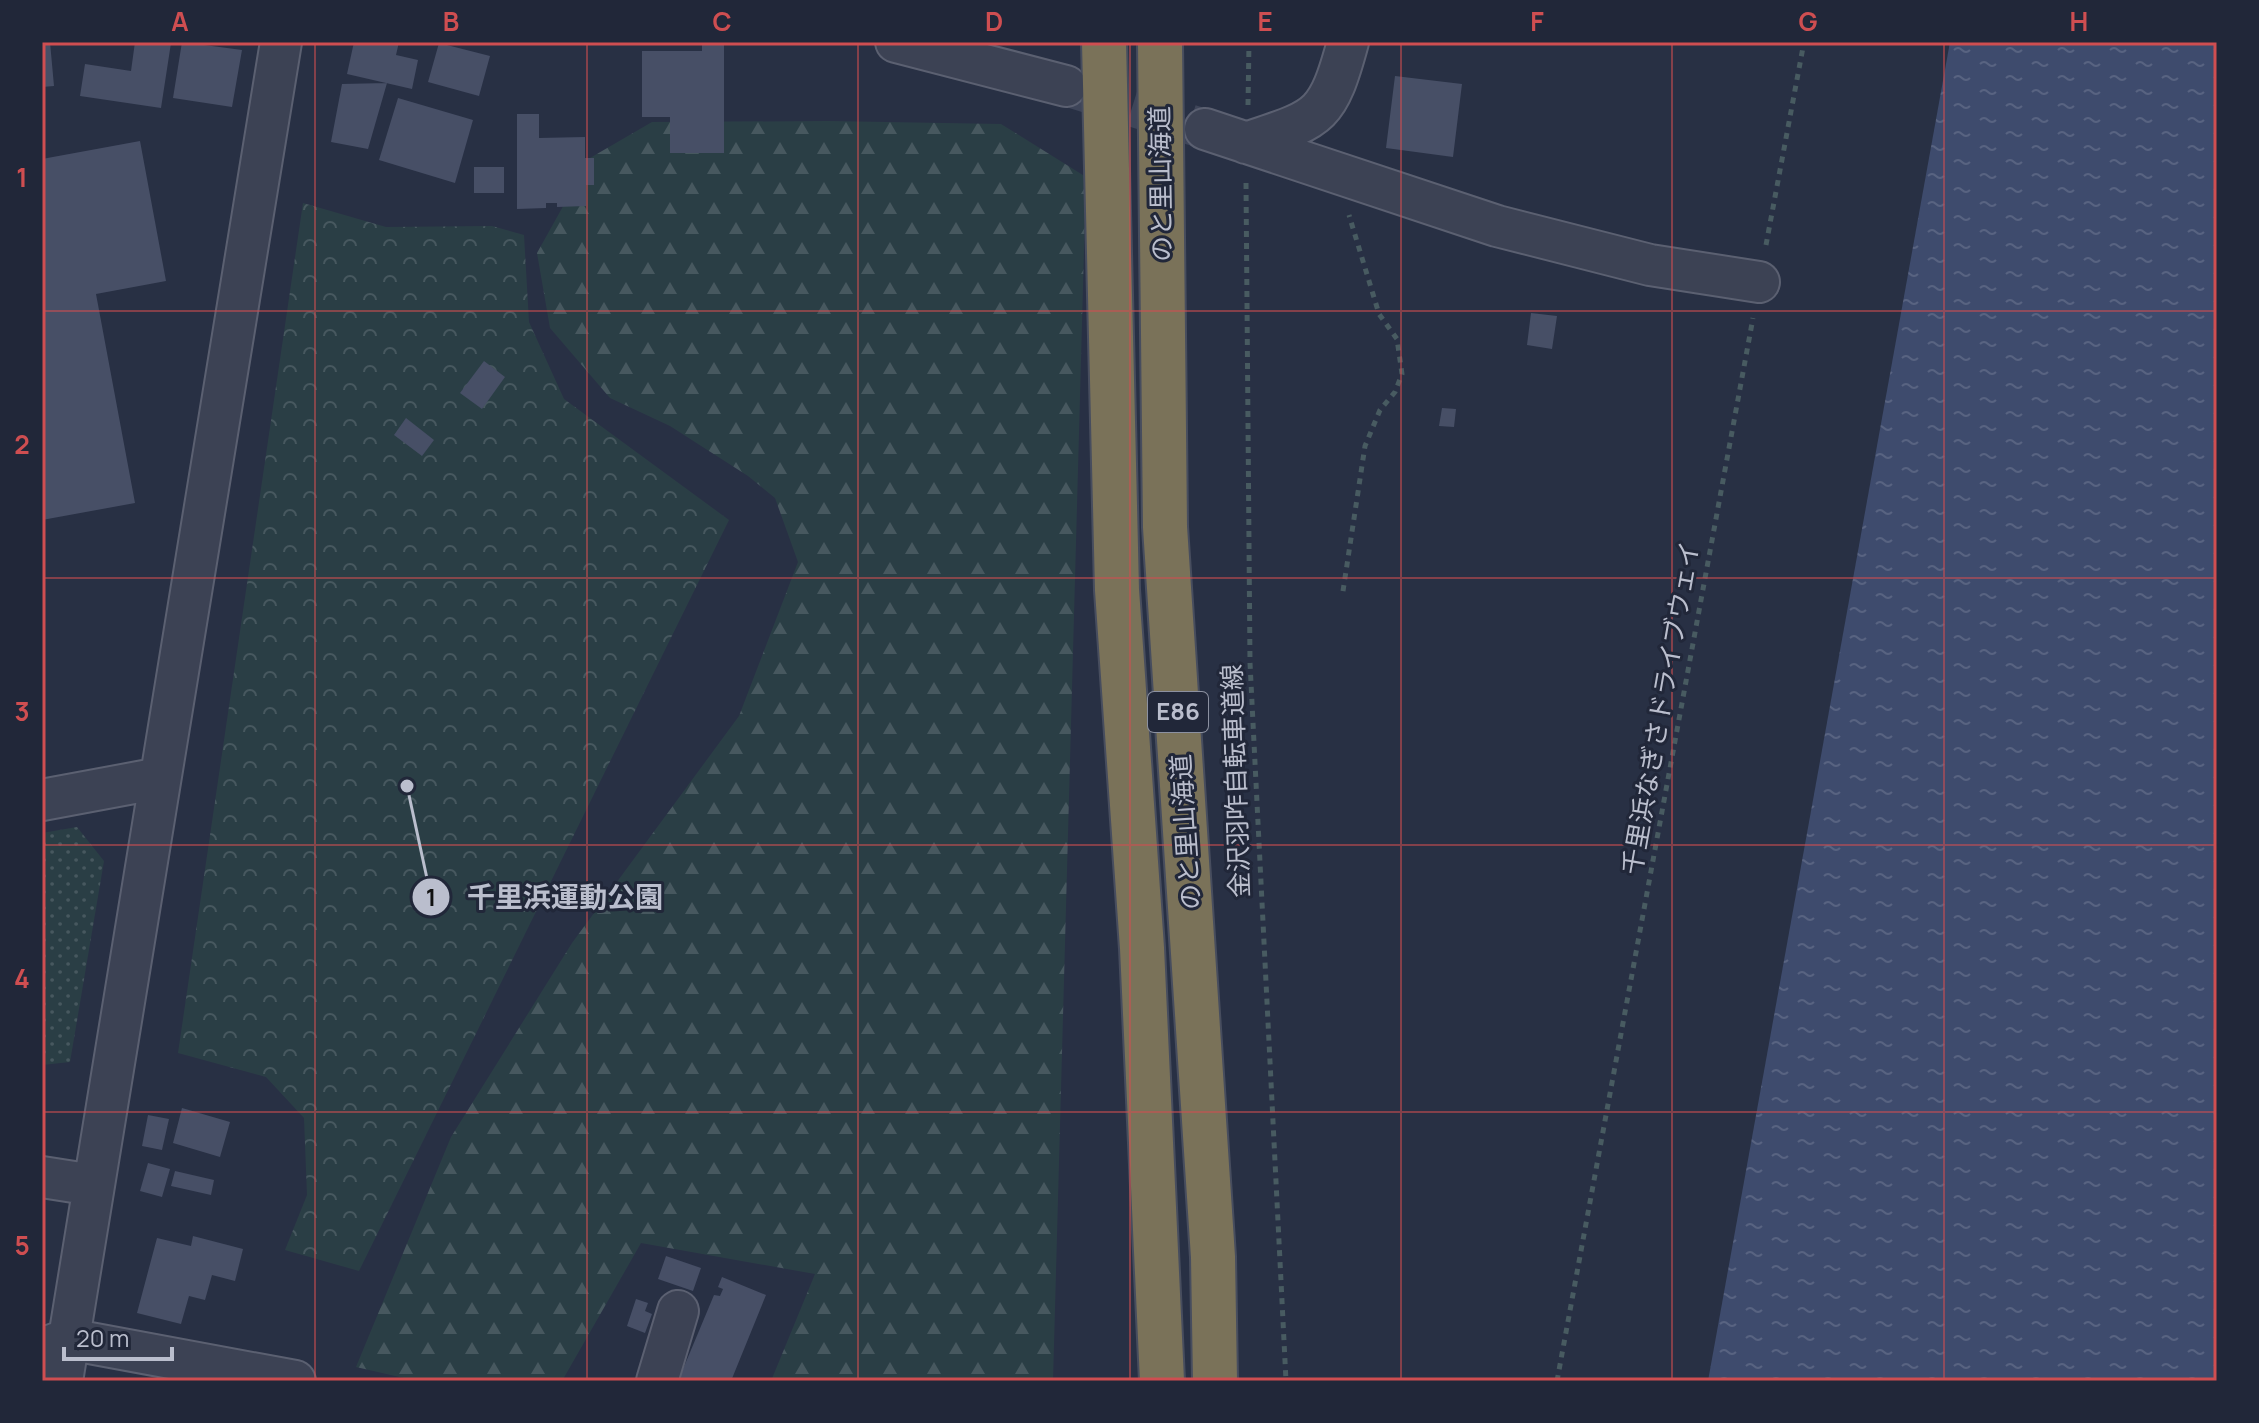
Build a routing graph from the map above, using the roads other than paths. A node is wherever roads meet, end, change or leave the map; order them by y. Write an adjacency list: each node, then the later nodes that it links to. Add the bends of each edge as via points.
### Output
1 (281, 42): 10 (street)
2 (896, 42): 6 (street)
3 (1104, 42): 19 (highway, のと里山海道 / E86, via 1117,590 1142,948)
4 (1160, 42): 20 (highway, のと里山海道 / E86, via 1165,527 1213,1257)
5 (1348, 42): 8 (street, via 1328,103 1317,115)
6 (1066, 86)
7 (1205, 129): 8 (street)
8 (1247, 142): 9 (street, via 1497,226 1650,265)
9 (1759, 282)
10 (160, 778): 11 (street); 13 (street)
11 (42, 800)
12 (42, 1177): 13 (street)
13 (93, 1185): 15 (street)
14 (678, 1311): 18 (street)
15 (55, 1344): 16 (street); 17 (street)
16 (62, 1381)
17 (295, 1381)
18 (657, 1381)
19 (1162, 1381)
20 (1215, 1381)

